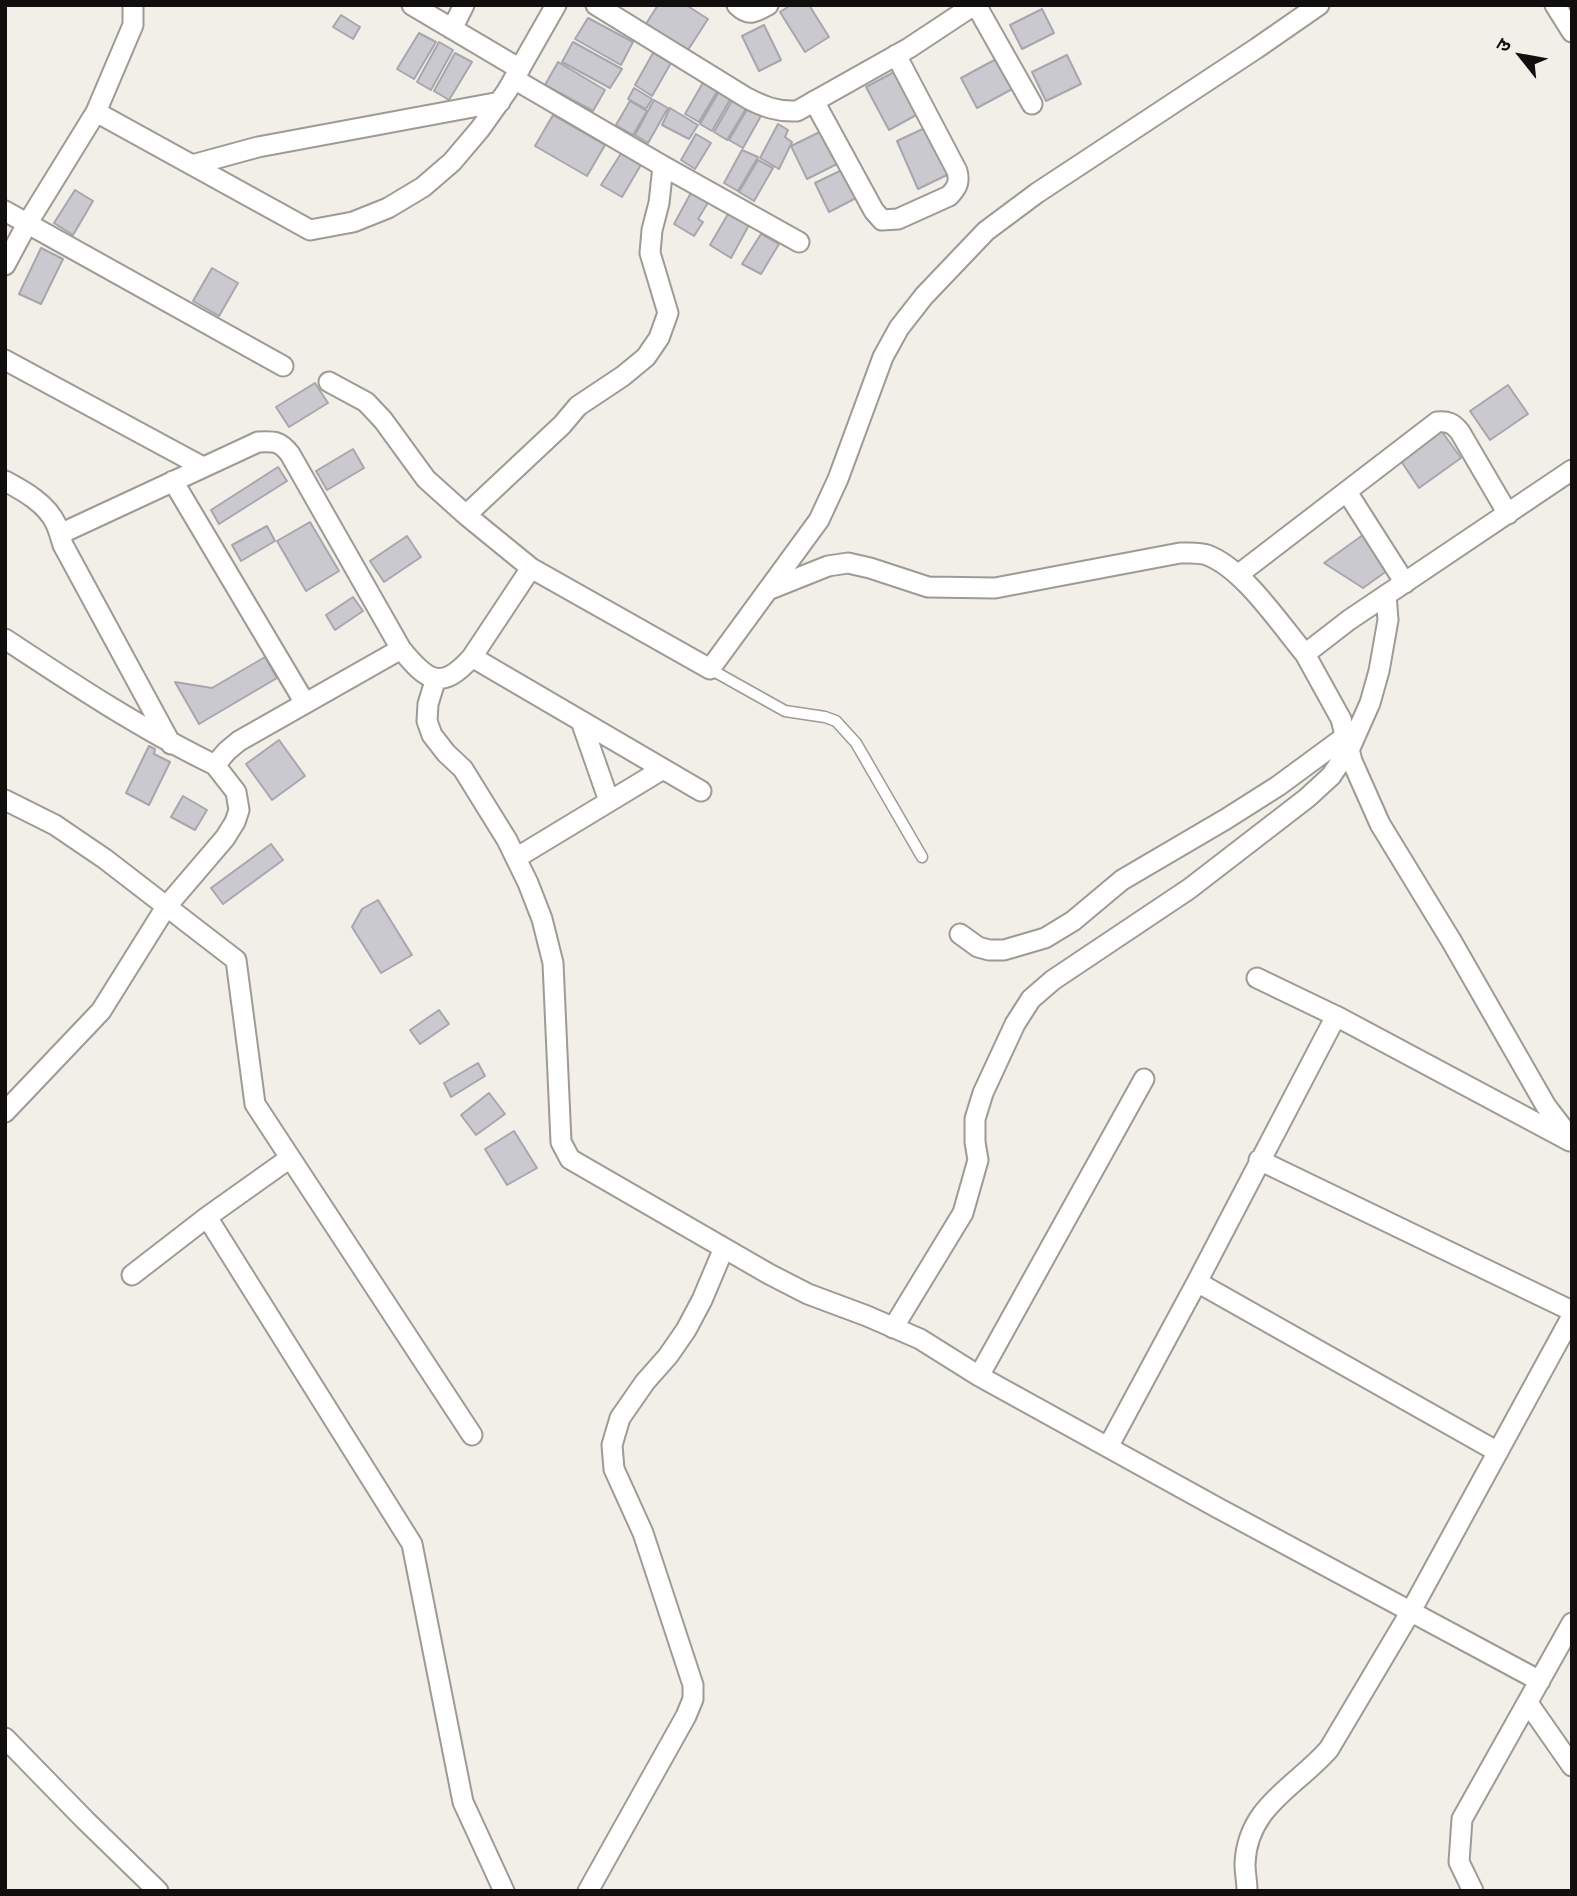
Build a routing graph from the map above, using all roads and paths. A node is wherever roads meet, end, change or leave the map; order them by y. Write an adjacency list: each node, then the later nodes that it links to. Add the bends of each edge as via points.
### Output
1 (133, 5): 18 (street, via 133,25)
2 (412, 5): 11 (street)
3 (464, 5): 11 (street)
4 (556, 5): 14 (street)
5 (596, 5): 15 (street, via 763,106 797,111)
6 (737, 5): 7 (street, via 755,13)
7 (768, 5)
8 (1319, 5): 39 (street, via 1037,193 986,231 924,296 883,357 819,520)
9 (1555, 5): 12 (street)
10 (971, 6): 13 (street); 17 (street)
11 (452, 29): 14 (street)
12 (1572, 32)
13 (896, 55): 15 (street); 15 (street, via 957,171 960,180 949,196 898,219 881,220)
14 (517, 74): 16 (street); 20 (street)
15 (814, 101)
16 (500, 102): 19 (street, via 258,147); 19 (street, via 452,162 423,187 353,222 310,230)
17 (1032, 104)
18 (96, 112): 19 (street); 22 (street)
19 (192, 165)
20 (663, 166): 23 (street); 34 (street, via 650,253 668,313 659,338 646,357 579,406)
21 (5, 211): 22 (street)
22 (27, 224): 24 (street); 26 (street)
23 (799, 242)
24 (5, 265)
25 (5, 360): 28 (street)
26 (283, 366)
27 (329, 382): 34 (street, via 366,402 426,479)
28 (203, 467): 31 (street); 42 (street, via 258,442 282,444)
29 (1572, 470): 33 (street)
30 (5, 481): 35 (street, via 44,507)
31 (173, 481): 35 (street); 47 (street)
32 (1347, 492): 33 (street, via 1437,422 1446,421 1460,432); 37 (street); 38 (street)
33 (1508, 514): 38 (street)
34 (466, 515): 36 (street)
35 (60, 534): 50 (street)
36 (531, 568): 44 (street); 45 (street)
37 (1239, 574): 39 (street, via 1205,554 1180,553 995,588 928,587 848,563); 43 (street)
38 (1405, 583): 40 (street)
39 (767, 590): 45 (street)
40 (1386, 596): 43 (street); 49 (street, via 1388,620 1370,703)
41 (5, 639): 50 (street)
42 (401, 649): 46 (street, via 426,675); 47 (street)
43 (1305, 654): 49 (street)
44 (472, 657): 46 (street, via 447,678); 48 (street)
45 (710, 669): 56 (lane, via 785,711 836,721 856,743)
46 (436, 678): 57 (street, via 428,704 432,735 463,769)
47 (305, 703): 51 (street, via 239,741)
48 (581, 720): 52 (street); 55 (street)
49 (1348, 742): 59 (street, via 1122,880 1045,938 989,950); 64 (street, via 1380,824 1546,1106); 73 (street, via 1331,776 1307,798 1031,999 983,1093 975,1119 978,1160 963,1213)
50 (171, 744): 51 (street)
51 (215, 765): 58 (street, via 236,792 239,810 235,822)
52 (663, 769): 53 (street); 55 (street)
53 (701, 792)
54 (5, 800): 58 (street, via 55,825)
55 (609, 802): 57 (street)
56 (922, 857)
57 (516, 858): 68 (street, via 542,919 552,963 565,1152)
58 (166, 907): 63 (street, via 101,1011); 65 (street, via 236,960 255,1104)
59 (960, 934)
60 (1257, 978): 61 (street)
61 (1336, 1016): 64 (street); 66 (street)
62 (1144, 1079): 74 (street)
63 (5, 1112)
64 (1572, 1141)
65 (290, 1158): 67 (street); 75 (street)
66 (1259, 1160): 70 (street); 71 (street)
67 (207, 1217): 69 (street); 85 (street, via 412,1544 463,1802)
68 (724, 1248): 73 (street, via 808,1294); 86 (street, via 686,1330 621,1418 612,1446 614,1469 643,1533 693,1685 693,1699)
69 (132, 1275)
70 (1197, 1282): 76 (street); 77 (street)
71 (1572, 1311)
72 (1572, 1316): 77 (street)
73 (893, 1328): 74 (street, via 920,1339)
74 (979, 1376): 76 (street)
75 (472, 1436)
76 (1108, 1447): 78 (street)
77 (1498, 1452): 78 (street)
78 (1411, 1611): 80 (street); 87 (street, via 1329,1749 1254,1825 1245,1863)
79 (1572, 1623): 80 (street)
80 (1540, 1681): 81 (street)
81 (1528, 1703): 83 (street); 88 (street, via 1462,1819 1459,1862)
82 (5, 1738): 84 (street)
83 (1572, 1766)
84 (158, 1891)
85 (504, 1891)
86 (588, 1891)
87 (1247, 1891)
88 (1473, 1891)

